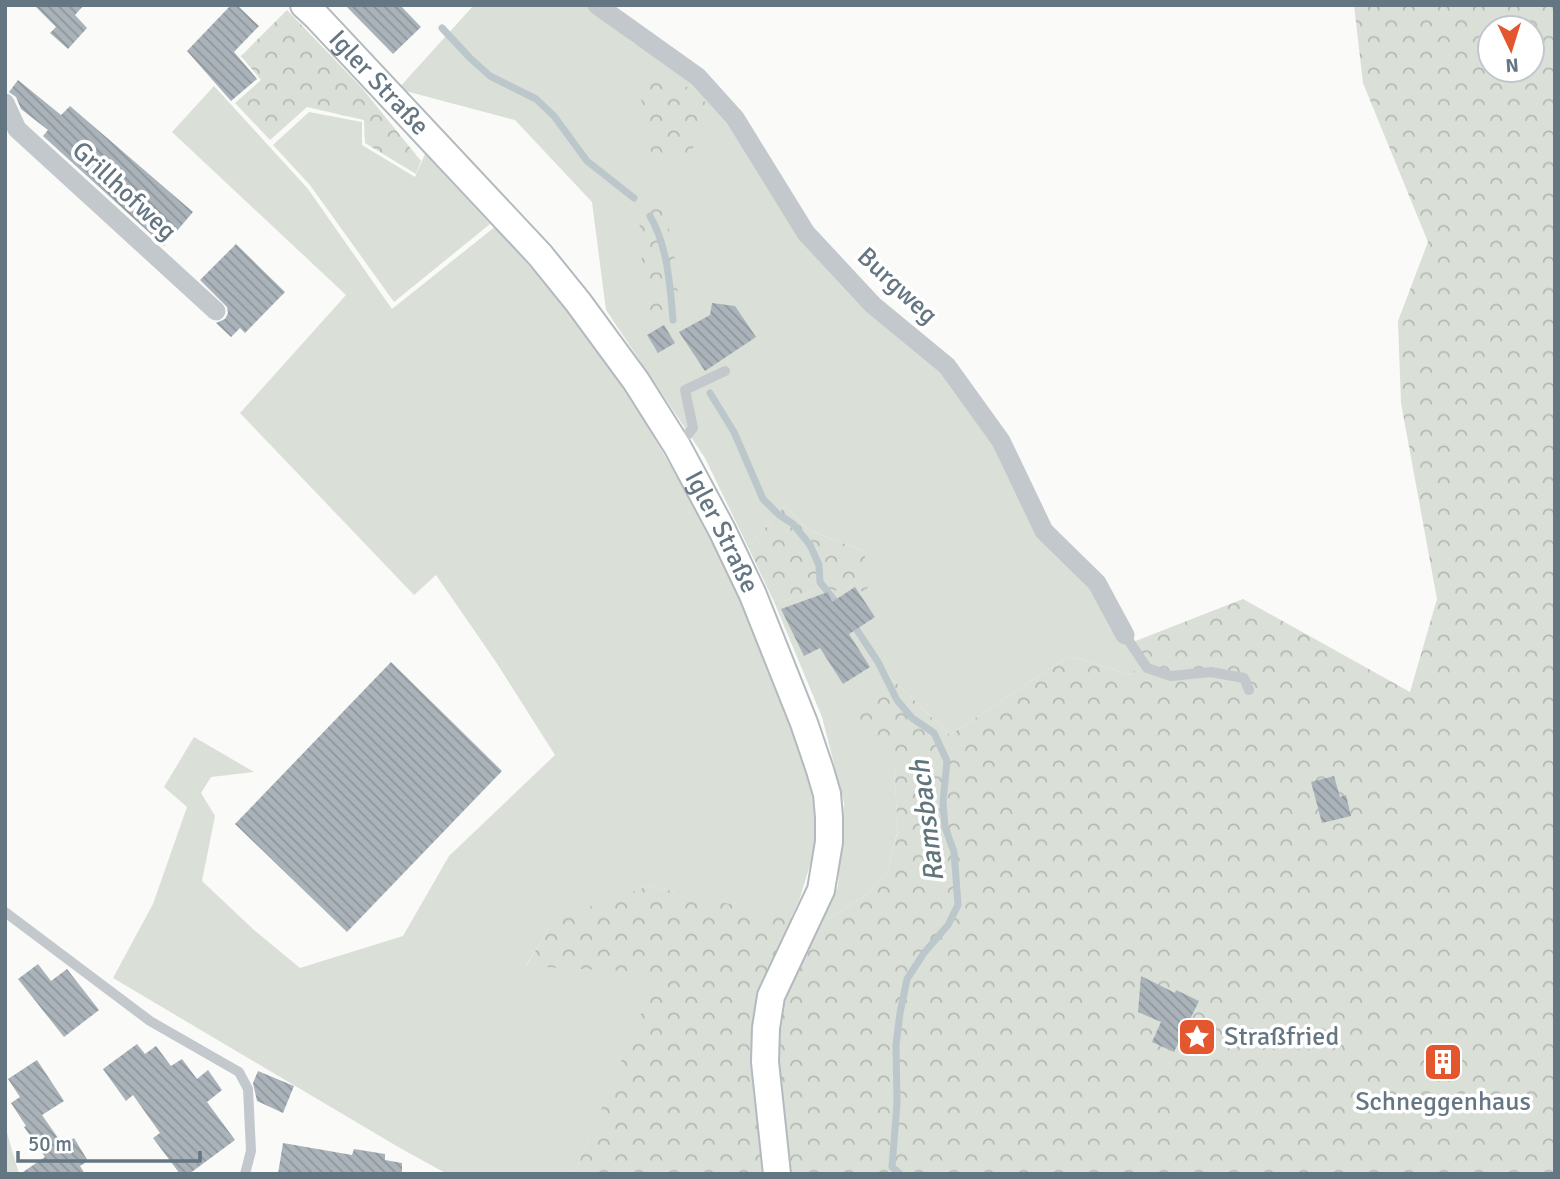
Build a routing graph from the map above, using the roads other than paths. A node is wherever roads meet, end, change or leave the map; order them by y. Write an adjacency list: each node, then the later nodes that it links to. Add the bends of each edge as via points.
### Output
1 (304, 5): 6 (main road, Igler Straße, via 540,255 621,360)
2 (597, 5): 7 (street, Burgweg, via 698,77 735,118 806,233 873,305 947,366 1001,441 1044,531 1097,583)
3 (5, 103): 4 (street, Grillhofweg, via 17,129)
4 (216, 311)
5 (725, 371): 6 (lane, via 685,390 693,428)
6 (677, 446): 11 (main road, Igler Straße, via 753,595 827,794 829,842 821,890 771,996 766,1028 765,1062)
7 (1125, 635): 8 (lane, via 1147,668 1171,676 1211,672 1244,678)
8 (1249, 690)
9 (5, 912): 10 (lane, via 150,1021 239,1072 248,1089 251,1151)
10 (245, 1174)
11 (777, 1174)

